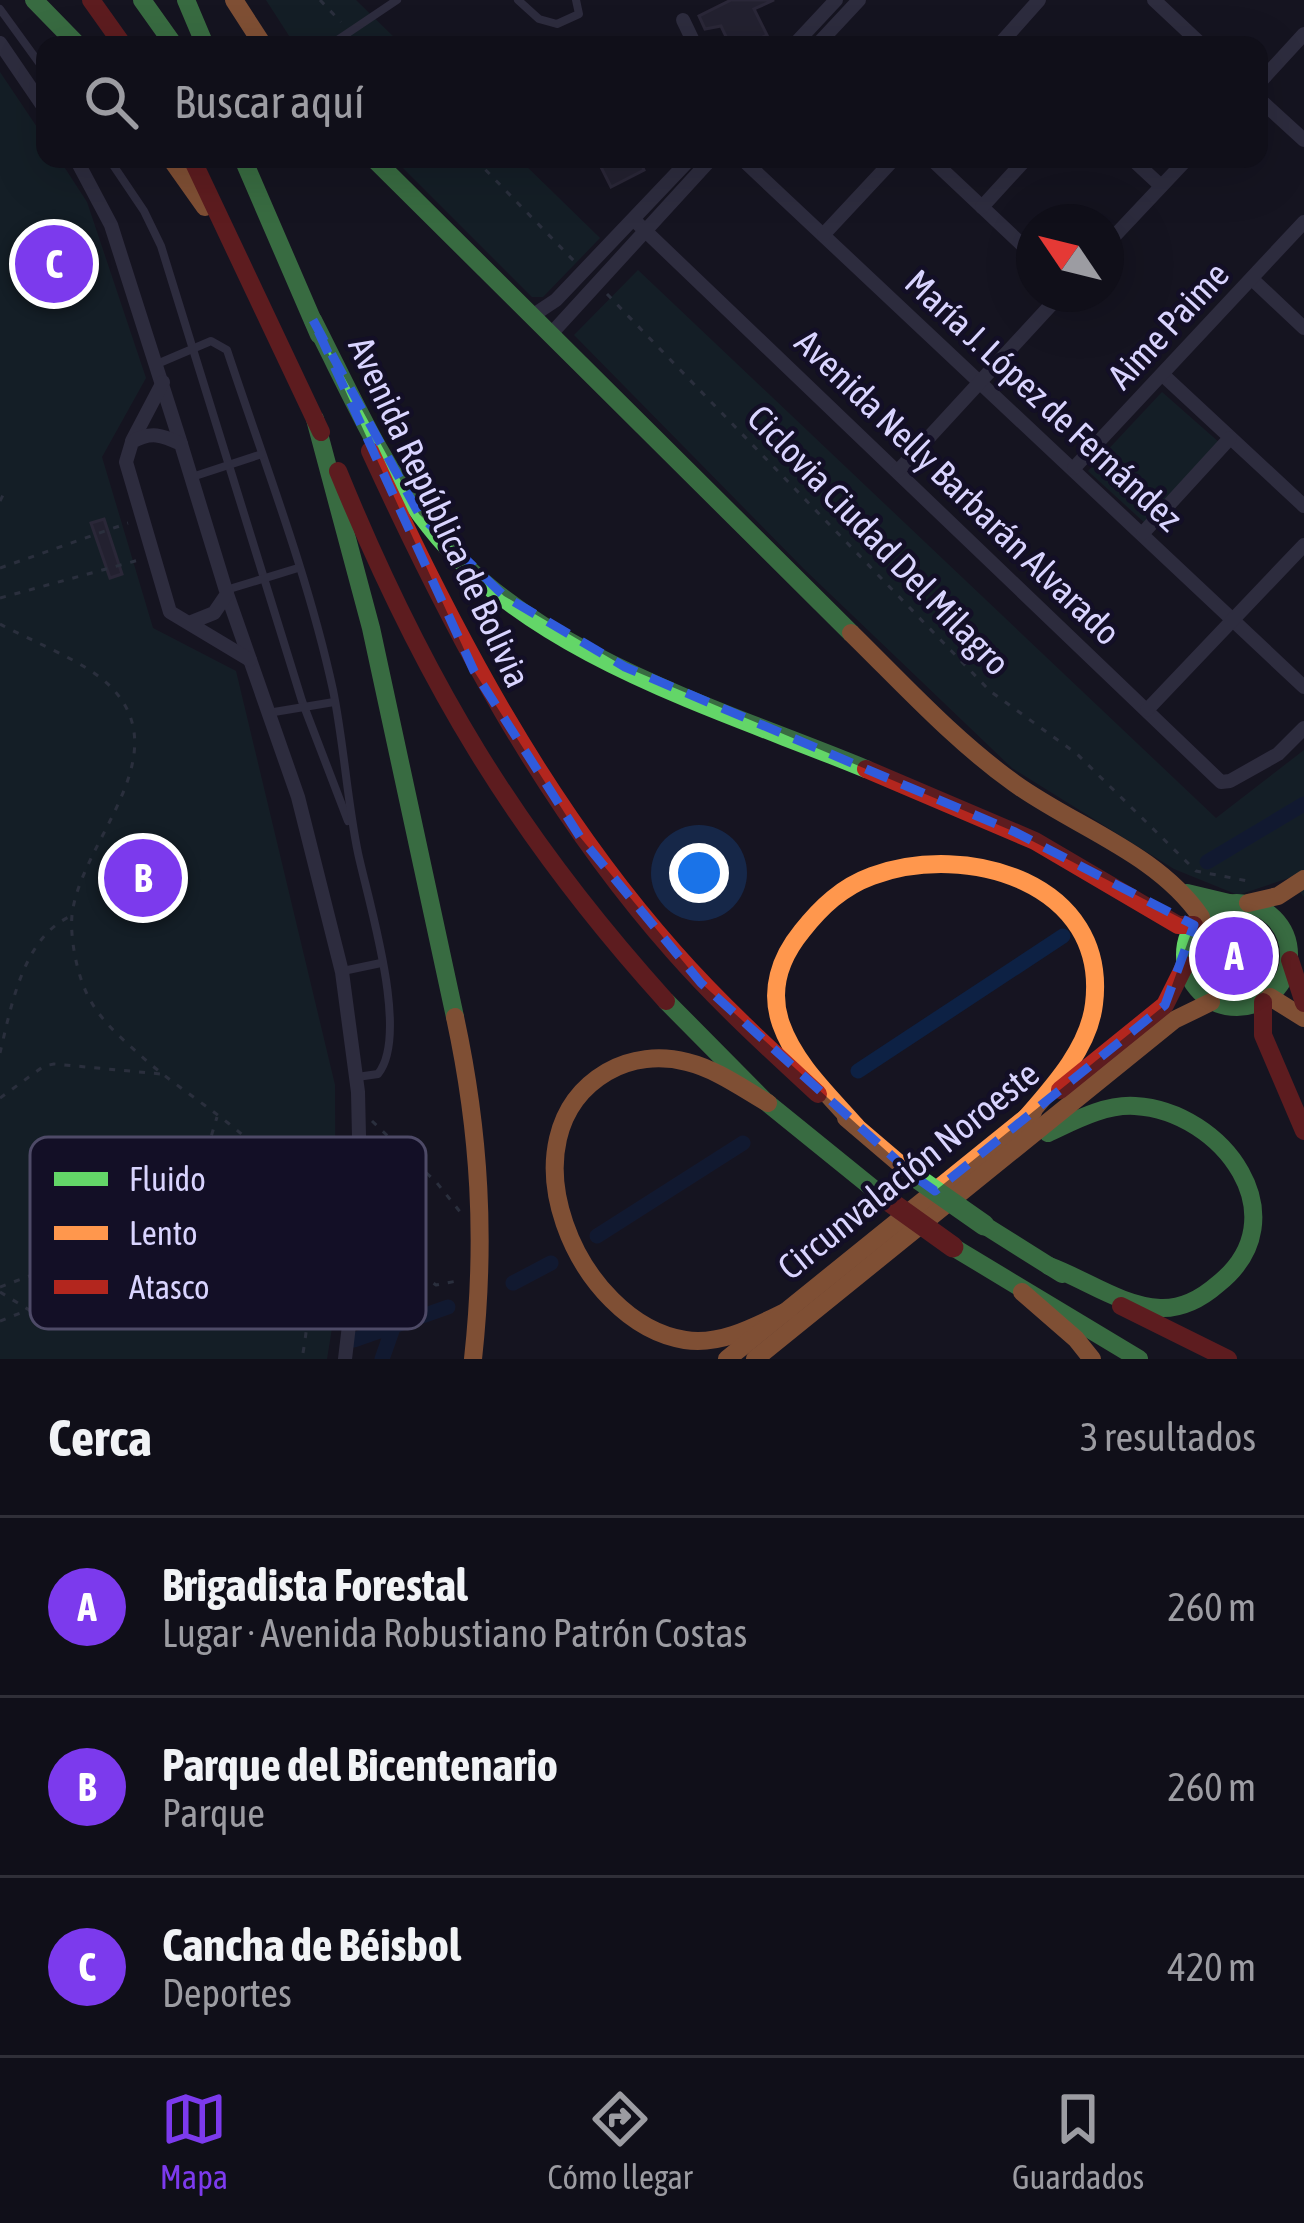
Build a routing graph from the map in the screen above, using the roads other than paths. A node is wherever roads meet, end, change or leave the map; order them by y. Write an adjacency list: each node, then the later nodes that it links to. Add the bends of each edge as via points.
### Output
1 (34, 0): 16 (main road)
2 (91, 0): 17 (main road)
3 (142, 0): 18 (main road)
4 (186, 0): 19 (main road)
5 (234, 0): 20 (main road)
6 (397, 0): 21 (lane)
7 (518, 0): 8 (lane, via 539,20 557,24 579,14)
8 (576, 0)
9 (836, 0): 23 (street)
10 (859, 0): 24 (street)
11 (1039, 0): 25 (street)
12 (1154, 0): 26 (street)
13 (0, 9): 28 (lane)
14 (683, 20): 22 (street)
15 (1304, 34): 29 (street)
16 (69, 36)
17 (117, 36)
18 (168, 36)
19 (201, 36)
20 (257, 36)
21 (343, 36)
22 (691, 36)
23 (802, 36)
24 (825, 36)
25 (1011, 36)
26 (1192, 36)
27 (0, 43): 30 (street)
28 (36, 59)
29 (1268, 72)
30 (36, 96)
31 (1268, 107): 32 (street)
32 (1304, 140)
33 (81, 168): 63 (street, via 111,225)
34 (115, 168): 62 (lane, via 161,246)
35 (177, 168): 54 (main road)
36 (197, 168): 54 (main road, Avenida República de Bolivia)
37 (249, 168): 59 (main road, Avenida República de Bolivia)
38 (383, 168): 58 (main road)
39 (683, 168): 50 (street)
40 (701, 168): 50 (street)
41 (752, 168): 52 (street, María J. López de Fernández)
42 (886, 168): 52 (street)
43 (941, 168): 48 (street)
44 (1018, 168): 48 (street)
45 (1142, 168): 47 (street)
46 (1178, 168): 47 (street)
47 (1161, 186): 51 (street)
48 (982, 207): 53 (street)
49 (1304, 222): 56 (street, Aime Paime)
50 (640, 226): 55 (street); 74 (street, Avenida Nelly Barbarán Alvarado)
51 (1124, 226)
52 (824, 234): 66 (street, María J. López de Fernández)
53 (1016, 239)
54 (241, 256): 67 (main road, Avenida República de Bolivia)
55 (590, 276): 58 (street); 61 (street)
56 (1252, 279): 60 (street); 64 (street, Aime Paime)
57 (1043, 312): 66 (street)
58 (532, 316): 61 (main road)
59 (313, 320): 95 (main road, via 419,514 457,558 535,618 698,701 1015,832 1178,925); 109 (main road, Avenida República de Bolivia, via 456,636 549,792 701,983)
60 (1304, 328)
61 (550, 334): 93 (main road, via 958,739)
62 (191, 348): 63 (lane); 71 (lane, via 212,341 227,350); 72 (lane)
63 (157, 364): 65 (street)
64 (1163, 375): 68 (street); 73 (street, Aime Paime)
65 (163, 382): 69 (street); 70 (street)
66 (979, 382): 73 (street, María J. López de Fernández); 74 (street)
67 (315, 418): 107 (main road, Avenida República de Bolivia, via 437,688 524,828 669,1007); 119 (main road, via 461,1034 480,1173)
68 (1229, 438): 76 (street); 77 (street)
69 (132, 442): 70 (street, via 154,434); 83 (street, via 125,462 152,556 170,613)
70 (181, 444): 75 (street)
71 (262, 454): 72 (lane); 79 (lane)
72 (228, 464): 75 (lane); 80 (lane)
73 (1074, 468): 77 (street, María J. López de Fernández)
74 (898, 471): 88 (street, Avenida Nelly Barbarán Alvarado)
75 (191, 477): 81 (street)
76 (1304, 506)
77 (1143, 532): 82 (street, María J. López de Fernández)
78 (1304, 544): 82 (street)
79 (298, 568): 80 (lane); 86 (lane)
80 (265, 579): 81 (lane); 87 (lane)
81 (226, 592): 83 (street, via 214,614); 84 (street)
82 (1235, 619): 85 (street, María J. López de Fernández); 88 (street)
83 (189, 623): 84 (street)
84 (250, 660): 89 (street)
85 (1304, 687)
86 (334, 702): 87 (lane); 91 (lane)
87 (304, 707): 89 (lane); 91 (lane)
88 (1148, 710): 90 (street, Avenida Nelly Barbarán Alvarado, via 1222,782 1278,754)
89 (267, 713): 100 (street, via 298,797)
90 (1304, 728)
91 (355, 837): 98 (lane)
92 (1296, 887): 94 (main road)
93 (1178, 890): 94 (main road); 95 (main road)
94 (1238, 903): 95 (main road); 97 (main road, via 1276,920)
95 (1197, 921): 99 (main road)
96 (1304, 928): 97 (main road)
97 (1290, 955): 101 (main road); 103 (main road)
98 (381, 963): 100 (lane); 106 (lane, via 392,1018 388,1062)
99 (1185, 965): 102 (main road); 105 (main road)
100 (342, 971): 106 (street)
101 (1266, 999): 102 (main road, via 1246,1008); 104 (main road); 110 (main road, via 1264,1035)
102 (1211, 1002): 105 (main road)
103 (1304, 1003)
104 (1304, 1018)
105 (1136, 1040): 108 (main road, Circunvalación Noroeste); 112 (main road, Circunvalación Noroeste)
106 (358, 1085): 111 (street)
107 (768, 1103): 114 (main road, Avenida República de Bolivia, bridge, via 886,1199); 116 (main road, via 690,1062 636,1060 575,1097 555,1140 554,1167 581,1255 612,1298 652,1331 720,1338)
108 (1024, 1120): 109 (main road, via 1064,1073 1094,1007 1090,942 1032,884 963,862 933,862 874,873 816,909 776,984 788,1039); 116 (main road, Circunvalación Noroeste)
109 (856, 1126): 113 (main road, Avenida República de Bolivia, bridge, via 914,1176)
110 (1304, 1131)
111 (359, 1137)
112 (1018, 1145): 113 (main road, via 1110,1109 1158,1108 1220,1139 1254,1190 1258,1223 1244,1264 1186,1305 1137,1304); 115 (main road, Circunvalación Noroeste)
113 (1049, 1266): 125 (main road, Avenida República de Bolivia)
114 (1022, 1292): 123 (main road); 124 (main road, Avenida República de Bolivia)
115 (820, 1306): 121 (main road, Circunvalación Noroeste); 122 (main road)
116 (789, 1310): 120 (main road, Circunvalación Noroeste)
117 (349, 1329): 118 (street)
118 (345, 1359)
119 (473, 1359)
120 (727, 1359)
121 (755, 1359)
122 (778, 1359)
123 (1092, 1359)
124 (1139, 1359)
125 (1228, 1359)

